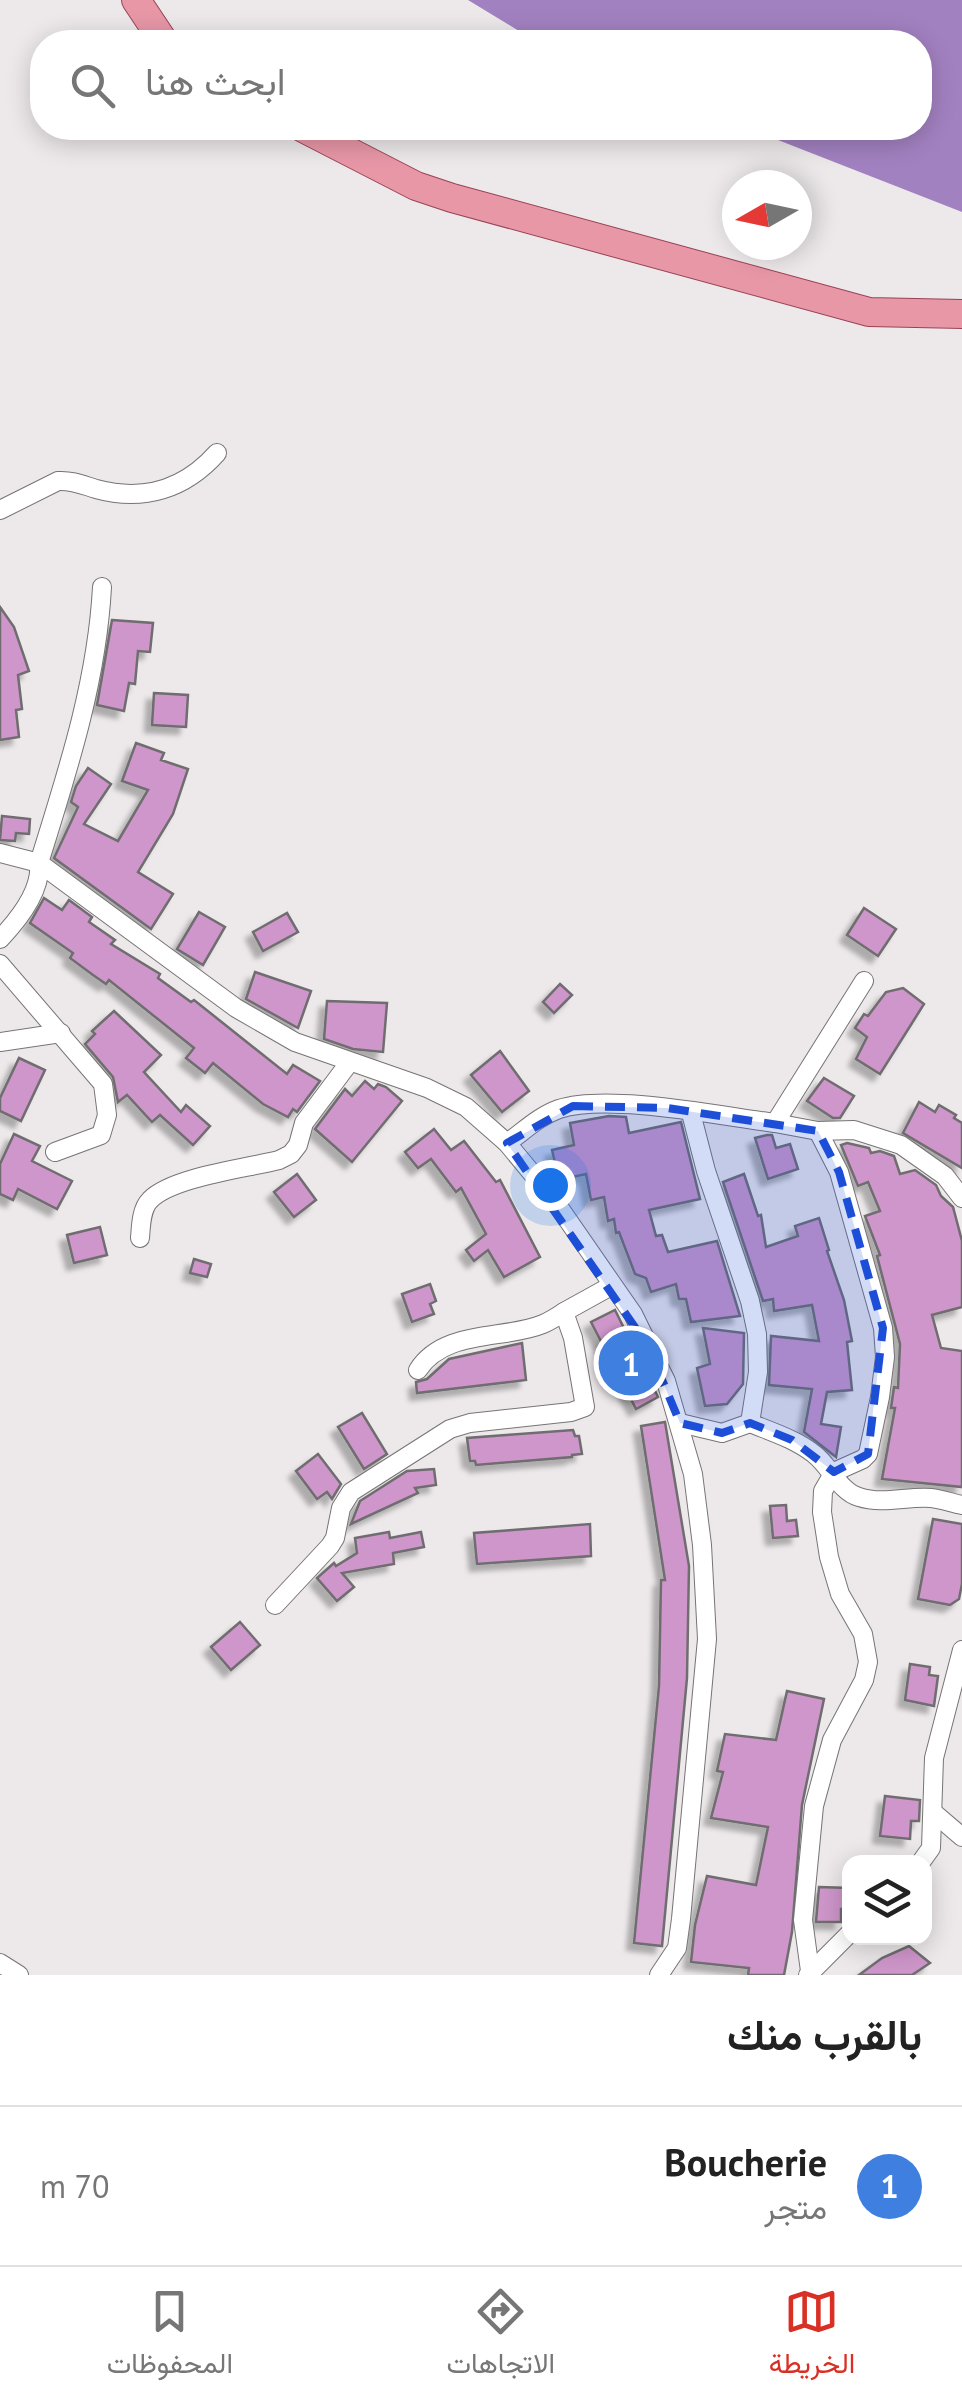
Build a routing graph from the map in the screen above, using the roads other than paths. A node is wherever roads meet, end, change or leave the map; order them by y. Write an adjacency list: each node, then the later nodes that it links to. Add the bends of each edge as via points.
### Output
1 (136, 0): 2 (main road)
2 (156, 30)
3 (326, 140): 4 (main road, via 452,198 869,312)
4 (962, 314)
5 (218, 453): 6 (street, via 170,488 120,494 58,481)
6 (0, 510)
7 (102, 587): 9 (street, via 86,700)
8 (0, 853): 9 (street)
9 (40, 864): 10 (street, via 41,879); 15 (street, via 236,1008)
10 (0, 939)
11 (0, 964): 13 (street)
12 (864, 982): 17 (street)
13 (61, 1033): 14 (street); 20 (street, via 103,1084 107,1115 101,1136)
14 (0, 1042)
15 (349, 1063): 19 (street, via 466,1107); 22 (street, via 304,1122 291,1154 152,1198)
16 (691, 1113): 17 (street); 19 (street, via 573,1106 540,1118); 27 (street, via 757,1334)
17 (775, 1122): 18 (street)
18 (818, 1131): 21 (street, via 854,1130 901,1145 945,1176); 28 (street, via 839,1172 884,1328 871,1444 864,1459)
19 (508, 1144): 23 (street)
20 (55, 1152)
21 (962, 1198)
22 (140, 1238)
23 (612, 1286): 24 (street); 26 (street, via 666,1380)
24 (564, 1312): 25 (street, via 541,1325 436,1349); 30 (street, via 585,1408 470,1422 381,1473 344,1500 330,1546)
25 (418, 1370)
26 (680, 1423): 27 (street, via 722,1433); 39 (street, via 702,1545 706,1639 682,1919 677,1948)
27 (750, 1423): 28 (street, via 792,1440)
28 (834, 1472): 29 (street, via 860,1498); 37 (street, via 823,1491 829,1557 868,1662 832,1740 814,1806 803,1920)
29 (962, 1505)
30 (276, 1605)
31 (962, 1650): 32 (street, via 934,1758)
32 (934, 1812): 33 (street); 34 (street)
33 (962, 1837)
34 (926, 1855)
35 (842, 1941): 37 (street)
36 (0, 1964): 38 (street)
37 (809, 1973)
38 (19, 1975)
39 (660, 1975)

